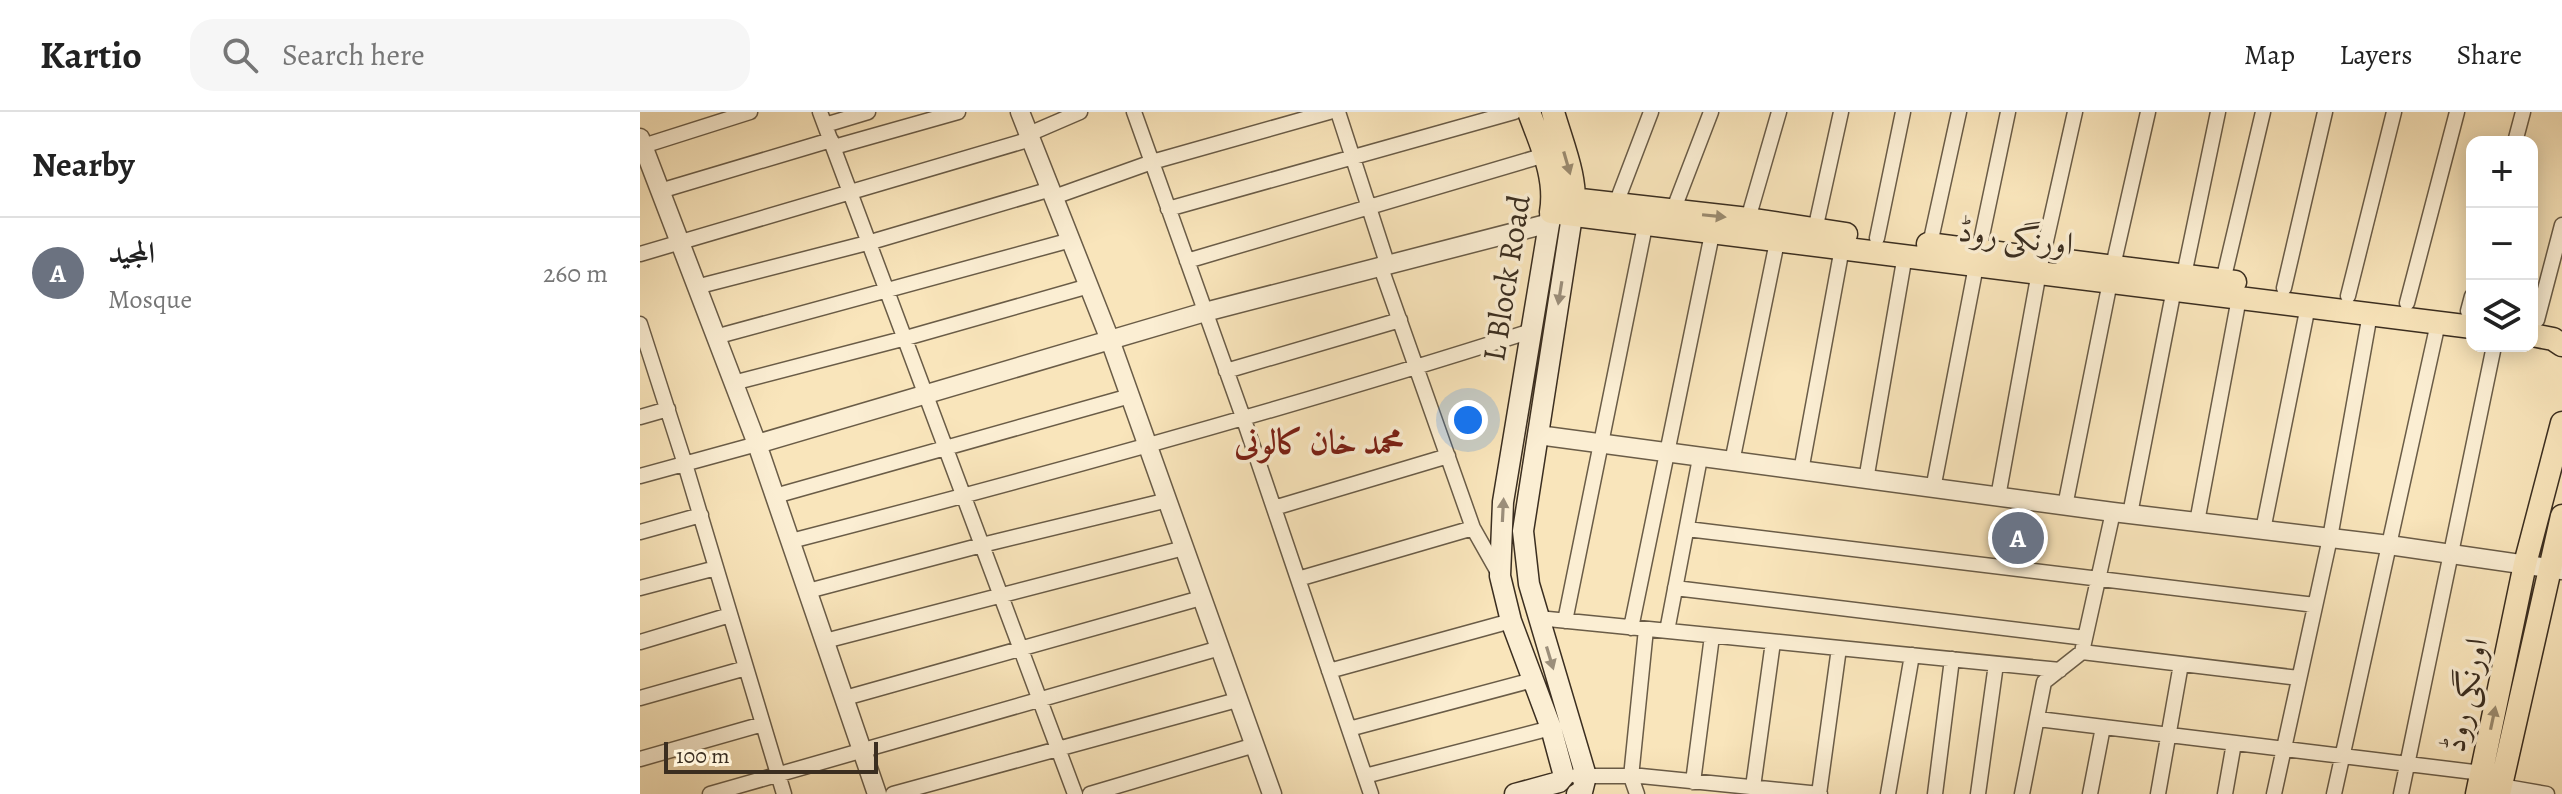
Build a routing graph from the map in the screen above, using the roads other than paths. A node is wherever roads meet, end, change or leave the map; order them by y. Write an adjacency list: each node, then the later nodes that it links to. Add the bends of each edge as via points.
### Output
1 (750, 112): 30 (street)
2 (868, 112): 27 (street)
3 (958, 112): 31 (street)
4 (1020, 112): 28 (street)
5 (1080, 112): 28 (street)
6 (1134, 112): 34 (street)
7 (1329, 112): 34 (street)
8 (1338, 112): 33 (street)
9 (1514, 112): 33 (street)
10 (1529, 112): 32 (main road, L Block Road)
11 (1553, 112): 40 (main road, L Block Road, one-way to 40)
12 (1651, 112): 42 (street)
13 (1711, 112): 41 (street)
14 (1779, 112): 43 (street)
15 (1841, 112): 46 (street)
16 (1903, 112): 49 (street)
17 (1959, 112): 53 (street)
18 (2008, 112): 57 (street)
19 (2075, 112): 60 (street)
20 (2148, 112): 61 (street)
21 (2218, 112): 63 (street)
22 (2263, 112): 62 (street)
23 (2325, 112): 67 (street)
24 (2394, 112): 68 (street)
25 (2457, 112): 70 (street)
26 (2523, 112): 29 (street)
27 (823, 118): 31 (street)
28 (1030, 136): 36 (street); 37 (street)
29 (2517, 136)
30 (642, 142): 35 (street)
31 (832, 143): 35 (street); 36 (street)
32 (1545, 155): 38 (street); 40 (main road, L Block Road)
33 (1351, 156): 38 (street); 39 (street)
34 (1152, 162): 37 (street); 39 (street)
35 (660, 191): 51 (street)
36 (851, 191): 51 (street); 52 (street)
37 (1052, 193): 50 (street); 52 (street)
38 (1368, 207): 58 (street); 59 (street)
39 (1168, 209): 58 (street)
40 (1560, 209): 42 (main road, اورنگی روڈ); 59 (street); 83 (main road, L Block Road); 99 (main road, L Block Road, one-way to 99)
41 (1673, 211): 42 (main road, اورنگی روڈ); 43 (main road, اورنگی روڈ, one-way to 43)
42 (1613, 212): 45 (main road, اورنگی روڈ)
43 (1748, 219): 47 (main road, اورنگی روڈ)
44 (2562, 225): 73 (street)
45 (1645, 226): 48 (main road, اورنگی روڈ); 102 (street)
46 (1815, 230): 47 (main road, اورنگی روڈ); 49 (main road, اورنگی روڈ)
47 (1779, 232): 48 (main road, اورنگی روڈ); 54 (main road, اورنگی روڈ); 107 (street)
48 (1712, 234): 104 (street)
49 (1877, 238): 53 (main road, اورنگی روڈ)
50 (1071, 240): 64 (street); 66 (street)
51 (678, 241): 55 (street); 65 (street)
52 (871, 242): 65 (street); 66 (street)
53 (1930, 244): 57 (main road, اورنگی روڈ)
54 (1842, 248): 56 (main road, اورنگی روڈ); 109 (street)
55 (640, 254)
56 (1905, 255): 57 (main road, اورنگی روڈ); 111 (street)
57 (1978, 258): 60 (main road, اورنگی روڈ); 112 (street)
58 (1187, 261): 74 (street)
59 (1384, 264): 74 (street); 77 (street)
60 (2041, 265): 61 (main road, اورنگی روڈ); 115 (street)
61 (2111, 274): 63 (main road, اورنگی روڈ); 117 (street)
62 (2223, 281): 63 (main road, اورنگی روڈ); 67 (main road, اورنگی روڈ)
63 (2179, 282): 69 (main road, اورنگی روڈ); 119 (street)
64 (1089, 286): 85 (street); 86 (street)
65 (696, 287): 84 (street)
66 (888, 288): 84 (street); 85 (street)
67 (2284, 288): 68 (main road, اورنگی روڈ)
68 (2348, 296): 70 (main road, اورنگی روڈ)
69 (2239, 298): 71 (main road, اورنگی روڈ); 122 (street)
70 (2407, 303): 72 (main road, اورنگی روڈ)
71 (2308, 306): 76 (main road, اورنگی روڈ); 125 (street)
72 (2466, 310)
73 (2538, 311)
74 (1205, 312): 86 (street); 91 (street)
75 (2466, 313): 78 (main road, اورنگی روڈ)
76 (2370, 314): 78 (main road, اورنگی روڈ); 127 (street)
77 (1400, 320): 90 (street); 91 (street)
78 (2438, 323): 130 (street)
79 (640, 324): 89 (street)
80 (2538, 325): 81 (main road)
81 (2562, 327)
82 (2538, 328): 87 (main road)
83 (1531, 331): 90 (street); 136 (main road, L Block Road, one-way to 83, via 1503,502)
84 (715, 337): 92 (street)
85 (906, 338): 92 (street); 93 (street)
86 (1110, 340): 93 (street); 94 (street)
87 (2562, 345)
88 (2493, 352): 132 (street)
89 (646, 366): 95 (street)
90 (1417, 368): 97 (street); 105 (street)
91 (1226, 371): 97 (street)
92 (733, 383): 100 (street)
93 (926, 395): 100 (street); 103 (street)
94 (1130, 396): 101 (street); 103 (street)
95 (668, 409): 96 (street); 108 (street)
96 (640, 417)
97 (1243, 417): 101 (street); 118 (street)
98 (2562, 423): 133 (main road, اورنگی روڈ)
99 (1538, 435): 102 (street); 146 (main road, L Block Road, via 1523,531)
100 (757, 444): 108 (street); 113 (street)
101 (1148, 444): 114 (street); 116 (street)
102 (1601, 444): 104 (street); 148 (street)
103 (946, 448): 113 (street); 114 (street)
104 (1667, 453): 106 (street); 149 (street)
105 (1448, 456): 118 (street); 123 (street)
106 (1700, 458): 107 (street); 124 (street)
107 (1732, 462): 109 (street)
108 (685, 464): 110 (street); 120 (street)
109 (1801, 471): 111 (street)
110 (640, 476)
111 (1866, 480): 112 (street)
112 (1933, 489): 115 (street)
113 (775, 496): 128 (street)
114 (964, 496): 128 (street); 129 (street)
115 (1998, 497): 117 (street)
116 (1168, 500): 129 (street); 131 (street)
117 (2065, 506): 119 (street)
118 (1274, 508): 137 (street)
119 (2121, 513): 122 (street); 138 (street)
120 (701, 515): 126 (street); 134 (street)
121 (2562, 516): 135 (main road, اورنگی روڈ)
122 (2197, 522): 125 (street)
123 (1473, 528): 136 (street); 137 (street)
124 (1687, 529): 138 (street); 140 (street)
125 (2263, 530): 127 (street)
126 (640, 532)
127 (2330, 538): 130 (street); 144 (street)
128 (791, 541): 141 (street)
129 (982, 545): 141 (street); 142 (street)
130 (2389, 545): 132 (street); 183 (street)
131 (1184, 548): 142 (street); 143 (street)
132 (2451, 554): 133 (street); 185 (street)
133 (2525, 564): 135 (street); 191 (main road, اورنگی روڈ, one-way to 133)
134 (716, 568): 139 (street); 145 (street)
135 (2556, 569): 194 (main road, اورنگی روڈ)
136 (1500, 576): 147 (main road, L Block Road)
137 (1298, 579): 165 (street)
138 (2098, 579): 144 (street); 155 (street)
139 (640, 588)
140 (1675, 588): 150 (street); 155 (street)
141 (808, 591): 152 (street)
142 (1000, 595): 152 (street); 158 (street)
143 (1201, 598): 156 (street); 158 (street)
144 (2315, 605): 166 (street)
145 (730, 615): 153 (street); 163 (street)
146 (1538, 618): 148 (street); 192 (main road, L Block Road, one-way to 192)
147 (1511, 621): 165 (street); 167 (main road, L Block Road)
148 (1565, 621): 149 (street)
149 (1639, 628): 150 (street); 189 (street)
150 (1667, 631): 151 (street)
151 (1712, 636): 154 (street); 190 (street)
152 (825, 641): 169 (street)
153 (640, 642)
154 (1773, 642): 157 (street); 193 (street)
155 (2084, 645): 162 (street); 164 (street)
156 (1220, 648): 170 (street); 171 (street)
157 (1839, 648): 159 (street); 205 (street)
158 (1021, 649): 169 (street); 170 (street)
159 (1912, 655): 160 (street); 206 (street)
160 (1952, 659): 161 (street); 207 (street)
161 (1996, 664): 164 (street); 208 (street)
162 (2181, 664): 166 (street); 177 (street)
163 (746, 668): 168 (street); 173 (street)
164 (2060, 670): 172 (street, via 2044,682)
165 (1329, 671): 176 (street)
166 (2299, 678): 181 (street)
167 (1533, 680): 175 (main road, L Block Road); 176 (street)
168 (640, 698)
169 (845, 698): 182 (street)
170 (1039, 698): 180 (street); 182 (street)
171 (1237, 700): 179 (street); 180 (street)
172 (2038, 719): 174 (street); 209 (street)
173 (763, 724): 184 (street); 186 (street)
174 (2103, 727): 177 (street); 210 (street)
175 (1551, 728): 187 (street); 188 (main road, L Block Road)
176 (1349, 729): 187 (street)
177 (2169, 735): 178 (street); 211 (street)
178 (2234, 743): 181 (street); 212 (street)
179 (1255, 745): 200 (street); 201 (street)
180 (1058, 748): 198 (street); 199 (street)
181 (2283, 749): 183 (street); 213 (street)
182 (863, 751): 186 (street); 197 (street)
183 (2342, 756): 185 (street); 214 (street)
184 (640, 759)
185 (2408, 763): 191 (street); 215 (street)
186 (777, 774): 195 (street); 196 (street)
187 (1365, 776): 202 (street)
188 (1564, 776): 192 (street); 203 (main road)
189 (1631, 777): 190 (street); 192 (street); 204 (street)
190 (1693, 782): 193 (street)
191 (2479, 784)
192 (1581, 785)
193 (1765, 790): 205 (street)
194 (2500, 790): 216 (street)
195 (710, 794)
196 (784, 794)
197 (877, 794)
198 (893, 794)
199 (1075, 794)
200 (1090, 794)
201 (1272, 794)
202 (1371, 794)
203 (1515, 794)
204 (1637, 794)
205 (1820, 794)
206 (1888, 794)
207 (1935, 794)
208 (1978, 794)
209 (2022, 794)
210 (2090, 794)
211 (2158, 794)
212 (2225, 794)
213 (2274, 794)
214 (2334, 794)
215 (2401, 794)
216 (2547, 794)

